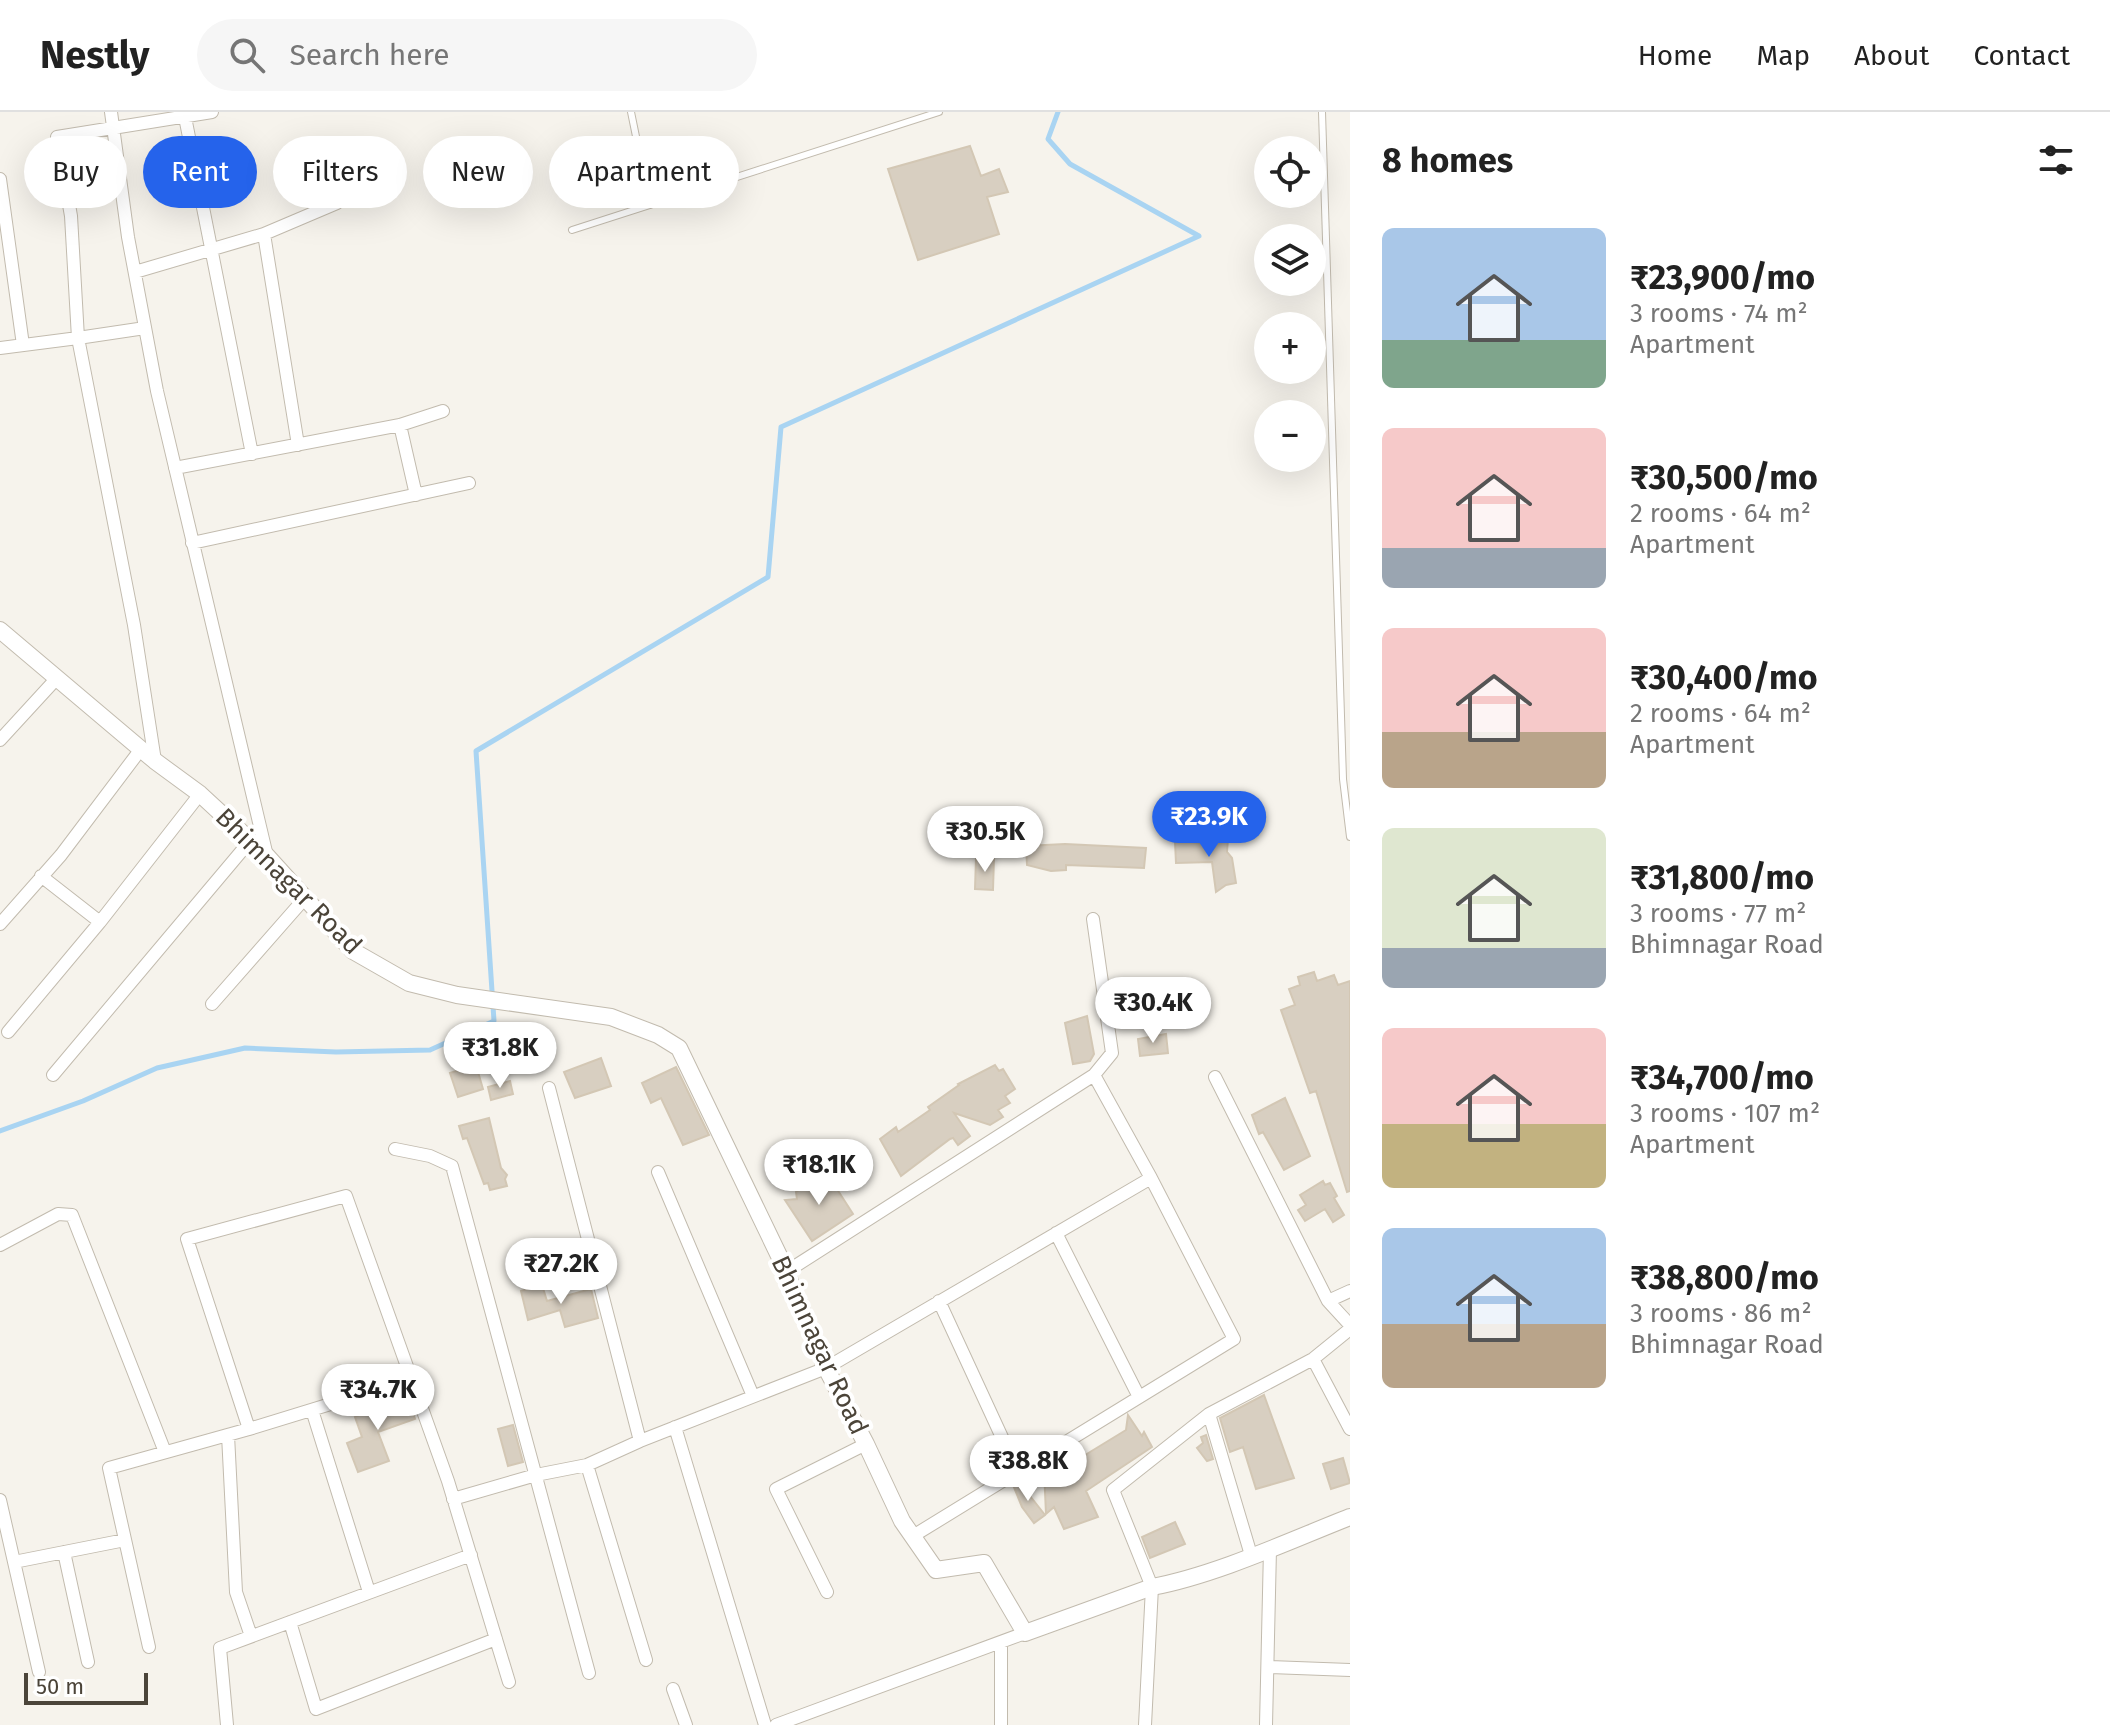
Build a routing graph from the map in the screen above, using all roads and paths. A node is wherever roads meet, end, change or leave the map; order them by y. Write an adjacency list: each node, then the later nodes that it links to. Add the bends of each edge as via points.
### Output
1 (111, 112): 7 (street)
2 (212, 112): 6 (street)
3 (631, 112): 8 (lane)
4 (939, 112): 9 (lane)
5 (1322, 112): 35 (lane, via 1343,779)
6 (185, 117): 7 (street); 15 (street)
7 (113, 129): 16 (street); 18 (street, via 57,137 71,216)
8 (636, 136)
9 (739, 176)
10 (0, 179): 19 (street)
11 (325, 208): 14 (street)
12 (641, 208): 13 (lane)
13 (572, 230)
14 (264, 234): 15 (street); 23 (street)
15 (213, 249): 16 (street); 24 (street)
16 (135, 272): 17 (street)
17 (145, 328): 18 (street); 25 (street)
18 (78, 338): 19 (street); 33 (street)
19 (23, 345): 20 (street)
20 (0, 348)
21 (443, 411): 22 (street)
22 (400, 425): 23 (street); 27 (street)
23 (298, 445): 24 (street)
24 (252, 454): 25 (street)
25 (175, 468): 28 (street)
26 (469, 483): 27 (street)
27 (416, 495): 28 (street)
28 (192, 543): 37 (street)
29 (0, 630): 30 (street, Bhimnagar Road)
30 (57, 678): 31 (street); 32 (street, Bhimnagar Road)
31 (0, 740)
32 (141, 749): 33 (street, Bhimnagar Road); 38 (street)
33 (155, 761): 34 (street, Bhimnagar Road)
34 (200, 794): 36 (street, Bhimnagar Road); 41 (street)
35 (1350, 837)
36 (250, 841): 37 (street, Bhimnagar Road); 45 (street)
37 (267, 856): 39 (street, Bhimnagar Road)
38 (41, 876): 41 (street); 42 (street)
39 (305, 898): 43 (street); 54 (street, Bhimnagar Road, via 353,951 409,983 611,1017 679,1048)
40 (1093, 919): 46 (street, via 1112,1039 1112,1053)
41 (100, 922): 44 (street)
42 (0, 924)
43 (212, 1004)
44 (8, 1032)
45 (53, 1075)
46 (1094, 1075): 51 (street); 54 (street)
47 (1215, 1077): 57 (street)
48 (549, 1088): 70 (street)
49 (395, 1149): 75 (street, via 452,1166)
50 (658, 1172): 62 (street)
51 (1151, 1178): 52 (street); 63 (street, via 1234,1339)
52 (1056, 1233): 56 (street); 63 (street)
53 (0, 1245): 72 (street, via 58,1214 72,1215)
54 (786, 1272): 60 (street, Bhimnagar Road)
55 (1350, 1291): 57 (street)
56 (939, 1301): 60 (street); 74 (street)
57 (1328, 1301): 58 (street)
58 (1350, 1327): 59 (street)
59 (1313, 1359): 65 (street); 68 (street)
60 (826, 1368): 62 (street); 71 (street, Bhimnagar Road)
61 (412, 1379): 64 (street); 67 (street, via 346,1196 187,1239); 76 (street)
62 (753, 1396): 66 (street)
63 (1139, 1397): 74 (street)
64 (312, 1410): 67 (street); 87 (street)
65 (1209, 1414): 84 (street); 86 (street, via 1113,1490)
66 (675, 1427): 70 (street); 105 (street)
67 (249, 1429): 69 (street)
68 (1350, 1429)
69 (228, 1435): 72 (street); 91 (street, via 236,1592)
70 (640, 1441): 73 (street)
71 (866, 1444): 79 (street, Bhimnagar Road); 88 (street, via 776,1489)
72 (165, 1452): 80 (street, via 109,1468)
73 (587, 1465): 75 (street); 95 (street)
74 (1018, 1472): 79 (street)
75 (536, 1475): 76 (street); 100 (street)
76 (453, 1499): 83 (street)
77 (0, 1500): 85 (street)
78 (1350, 1517): 81 (street)
79 (913, 1536): 90 (street, Bhimnagar Road, via 936,1570 984,1563)
80 (125, 1540): 82 (street); 94 (street)
81 (1270, 1549): 84 (street); 97 (street)
82 (64, 1552): 85 (street); 96 (street)
83 (471, 1555): 87 (street); 92 (street)
84 (1251, 1555): 86 (street)
85 (14, 1562): 99 (street)
86 (1152, 1587): 90 (street); 108 (street)
87 (369, 1592): 89 (street)
88 (827, 1592)
89 (290, 1622): 91 (street); 92 (street, via 316,1709)
90 (1025, 1633): 93 (street)
91 (251, 1636): 103 (street, via 220,1648)
92 (496, 1639): 101 (street)
93 (1001, 1642): 106 (street); 107 (street)
94 (149, 1647)
95 (646, 1660)
96 (88, 1662)
97 (1268, 1667): 98 (street); 109 (street)
98 (1350, 1670)
99 (39, 1672)
100 (589, 1673)
101 (509, 1682)
102 (673, 1689): 104 (street)
103 (227, 1725)
104 (686, 1725)
105 (765, 1725)
106 (776, 1725)
107 (1001, 1725)
108 (1145, 1725)
109 (1266, 1725)

